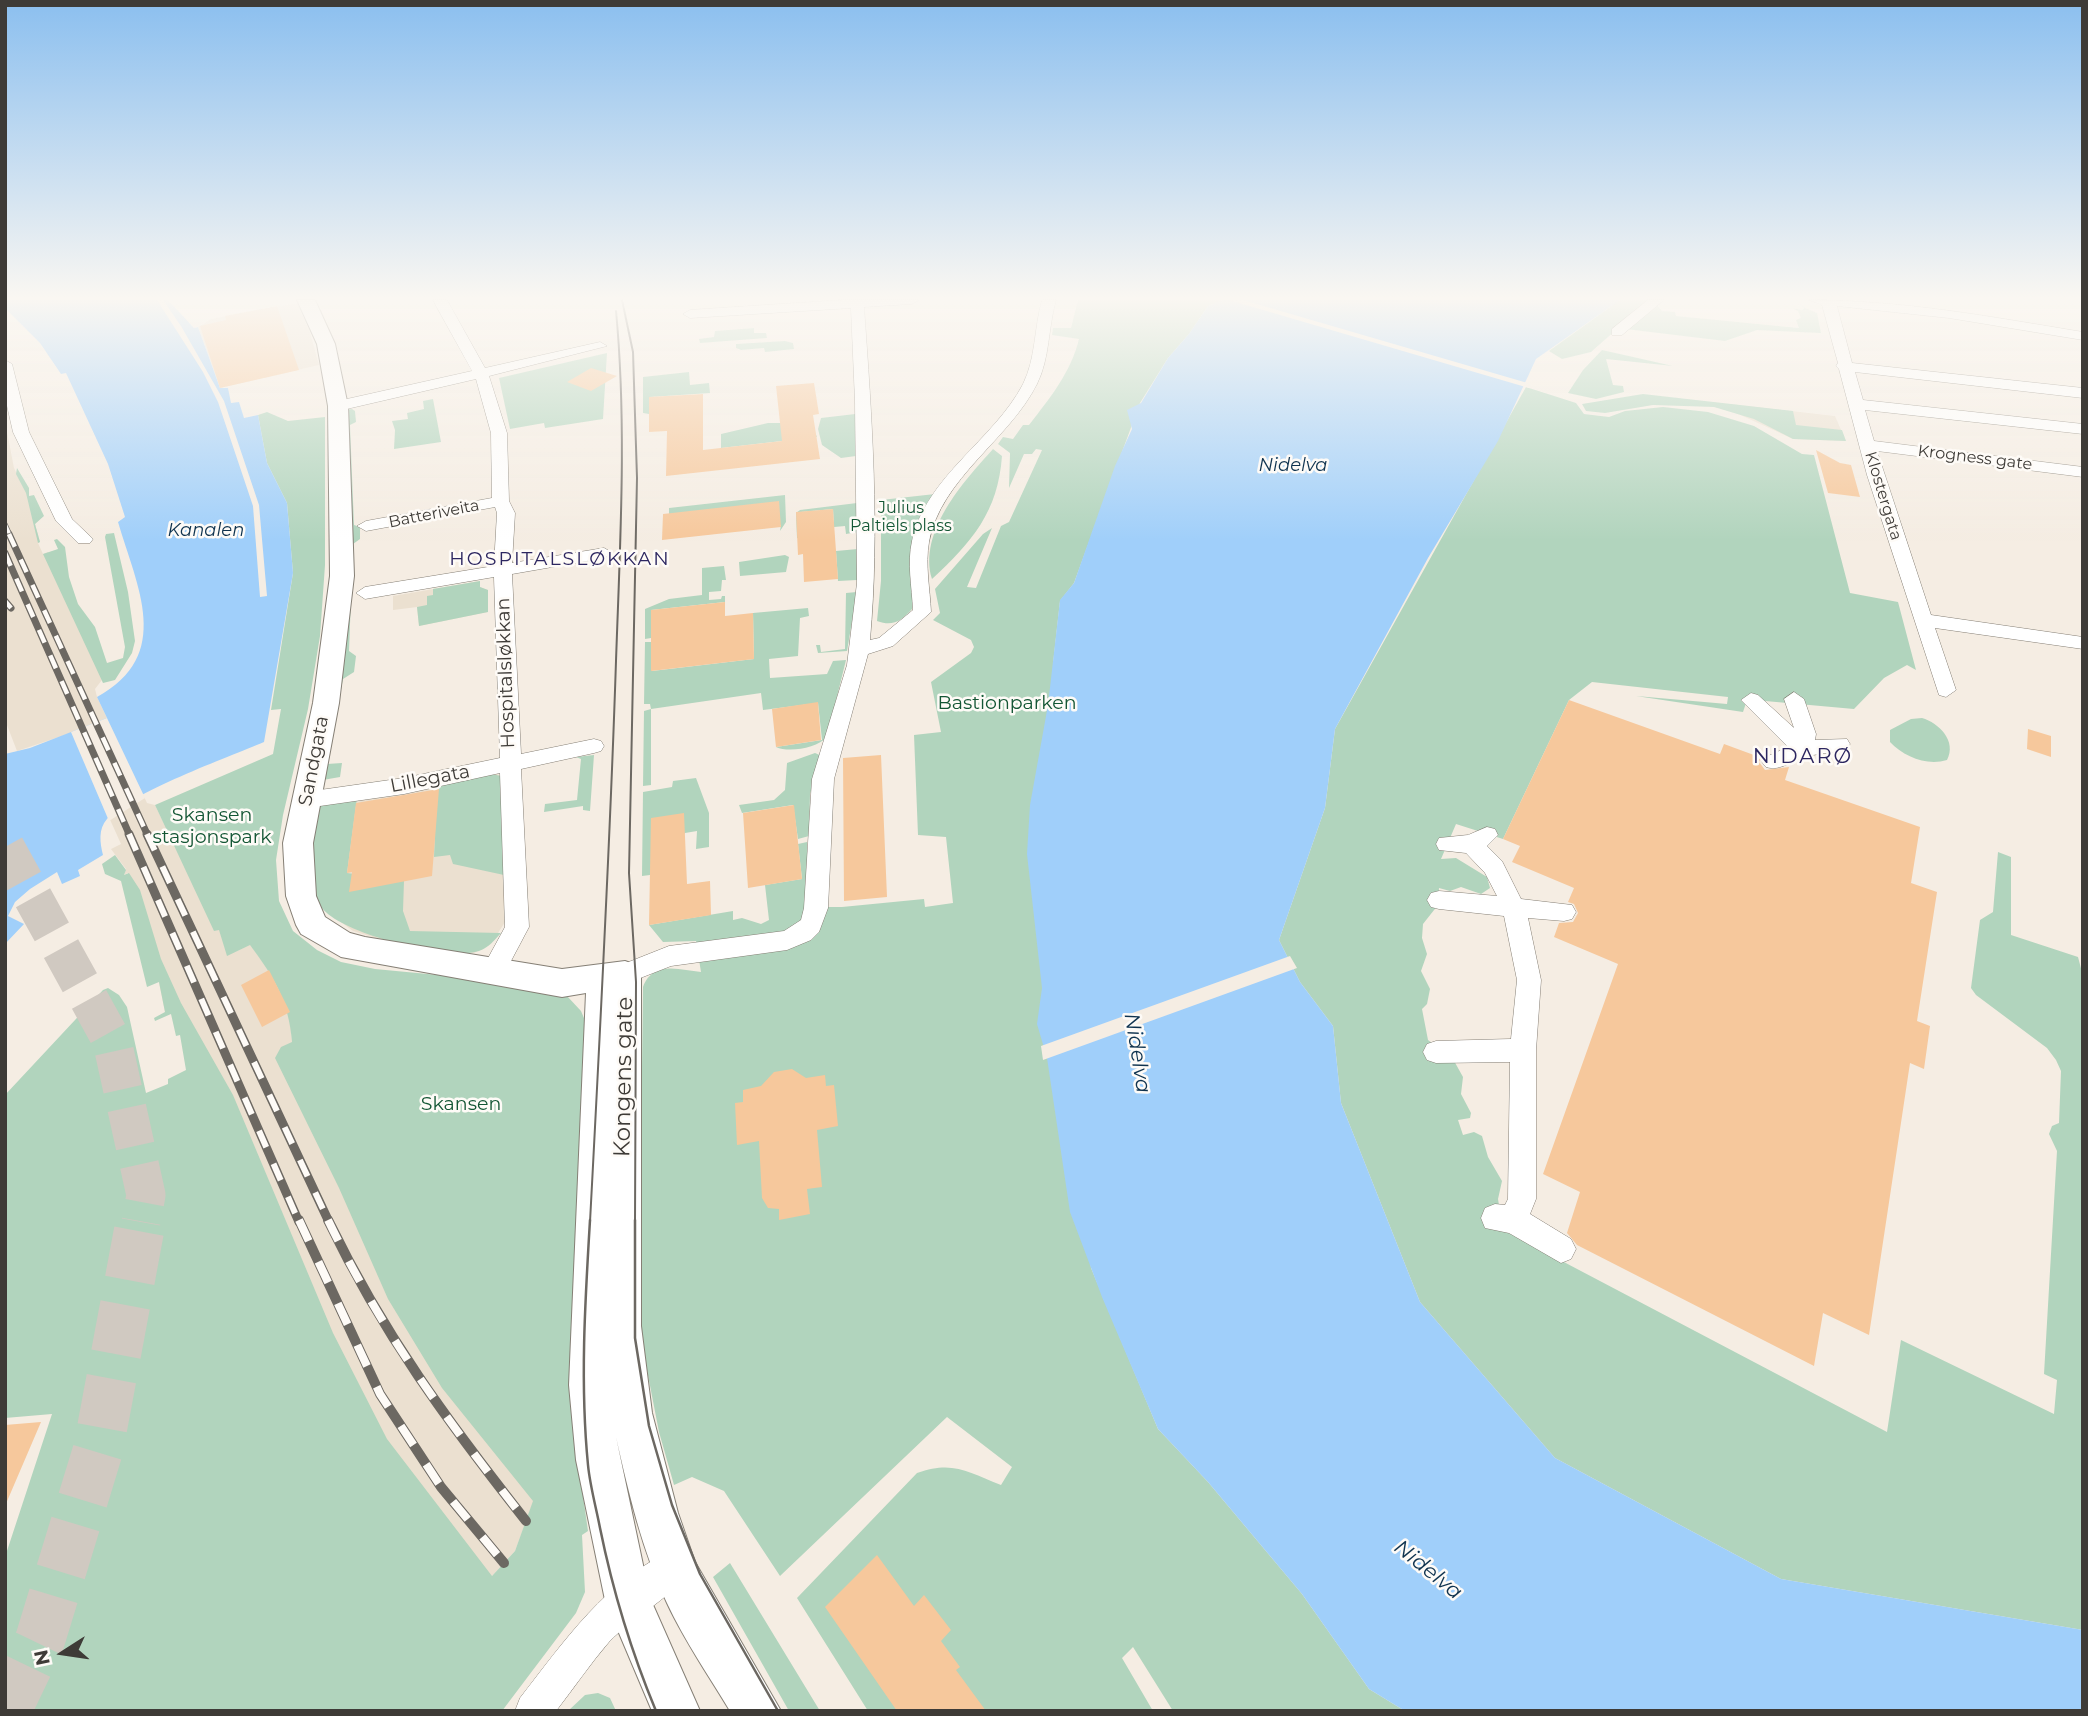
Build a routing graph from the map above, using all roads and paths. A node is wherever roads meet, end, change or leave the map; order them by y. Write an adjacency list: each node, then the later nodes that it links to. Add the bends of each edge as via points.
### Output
1 (9, 380): 17 (street, via 21,432 65,521)
2 (333, 380): 11 (main road, Sandgata)
3 (454, 380): 11 (street)
4 (483, 380): 15 (street, Hospitalsløkkan, via 499,433)
5 (862, 380): 23 (street, via 866,583)
6 (1032, 380): 23 (street, via 1017,407 945,490 923,531 918,562 922,612 886,642)
7 (1847, 380): 10 (street, Klostergata)
8 (1968, 380): 9 (street)
9 (2083, 393)
10 (1854, 404): 12 (street); 13 (street, Klostergata)
11 (338, 406): 32 (main road, Sandgata, via 342,576 326,703)
12 (2083, 429)
13 (1868, 445): 14 (street, Krogness gate); 21 (street, Klostergata)
14 (2083, 472)
15 (501, 501): 16 (street, Batteriveita); 19 (street, Hospitalsløkkan, via 506,513)
16 (366, 526)
17 (84, 539)
18 (604, 553): 19 (street)
19 (503, 570): 20 (street); 31 (street, Hospitalsløkkan)
20 (365, 593)
21 (1924, 620): 22 (street); 24 (street, Klostergata)
22 (2083, 643)
23 (859, 650): 38 (street, via 823,779 816,908 811,925 787,940 668,956)
24 (1945, 690)
25 (1794, 699): 29 (street, via 1806,734)
26 (1751, 700): 29 (street)
27 (1840, 744): 29 (street)
28 (594, 746): 31 (street, Lillegata)
29 (1803, 749): 30 (street)
30 (1773, 762)
31 (510, 763): 32 (street, Lillegata, via 404,786); 37 (street, Hospitalsløkkan, via 517,927)
32 (306, 800): 37 (main road, Sandgata, via 298,843 301,896 312,925 341,944 365,950)
33 (1468, 841): 35 (street, via 1494,867)
34 (1439, 900): 35 (street)
35 (1514, 907): 36 (street); 39 (street, via 1529,980)
36 (1564, 912)
37 (499, 960): 38 (main road, Sandgata, via 562,983)
38 (614, 976): 42 (main road, Kongens gate, via 624,1369 656,1513); 43 (main road, Kongens gate, via 590,1385 597,1460)
39 (1523, 1049): 40 (street); 41 (street, via 1522,1199 1504,1219)
40 (1436, 1052)
41 (1561, 1249)
42 (674, 1567): 43 (street); 46 (main road, Kongens gate)
43 (628, 1600): 44 (street, via 597,1629); 45 (main road, Kongens gate)
44 (533, 1711)
45 (676, 1711)
46 (757, 1711)

